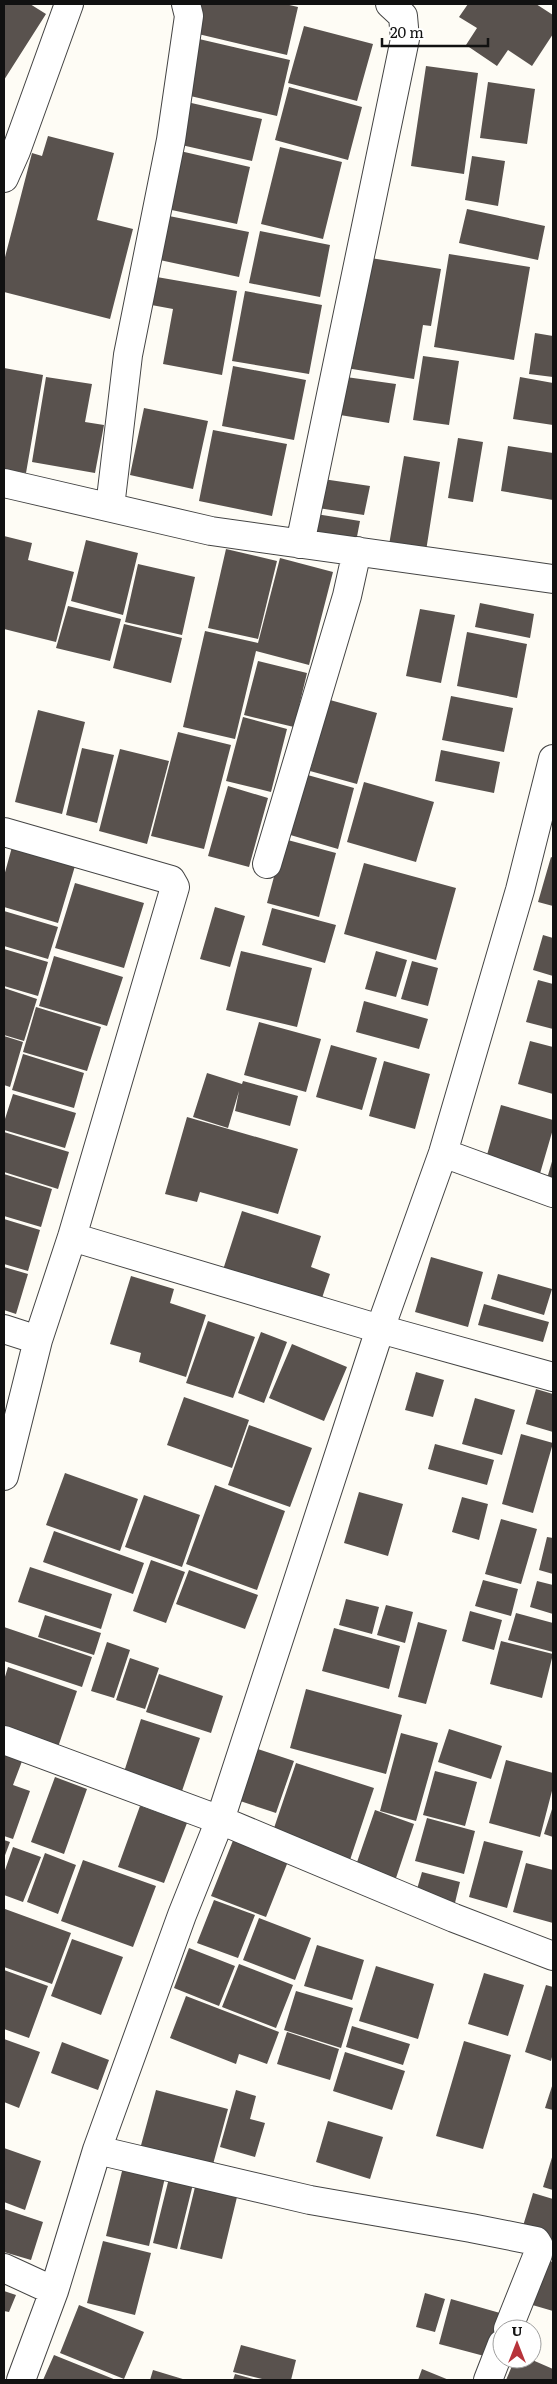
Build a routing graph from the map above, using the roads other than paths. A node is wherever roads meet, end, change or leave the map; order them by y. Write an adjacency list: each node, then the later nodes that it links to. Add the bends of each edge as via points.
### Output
1 (68, 4): 4 (street)
2 (186, 4): 6 (street, via 189,16 172,130 128,355)
3 (390, 4): 7 (street, via 403,16 405,39)
4 (4, 178)
5 (4, 483): 6 (street)
6 (110, 507): 7 (street, via 211,531)
7 (300, 544): 8 (street)
8 (357, 551): 9 (street); 12 (street, via 341,615)
9 (553, 579)
10 (553, 759): 13 (street, via 520,890)
11 (5, 836): 15 (street, via 171,880 175,887)
12 (266, 864)
13 (443, 1153): 14 (street); 16 (street)
14 (553, 1193)
15 (72, 1237): 16 (street); 18 (street)
16 (380, 1329): 19 (street); 22 (street)
17 (4, 1330): 18 (street)
18 (38, 1340): 20 (street)
19 (553, 1377)
20 (4, 1476)
21 (4, 1740): 22 (street)
22 (220, 1820): 23 (street); 24 (street)
23 (553, 1956)
24 (97, 2150): 26 (street); 27 (street, via 310,2200 536,2242 538,2254)
25 (4, 2268): 26 (street)
26 (54, 2291): 28 (street)
27 (512, 2319)
28 (21, 2380)

